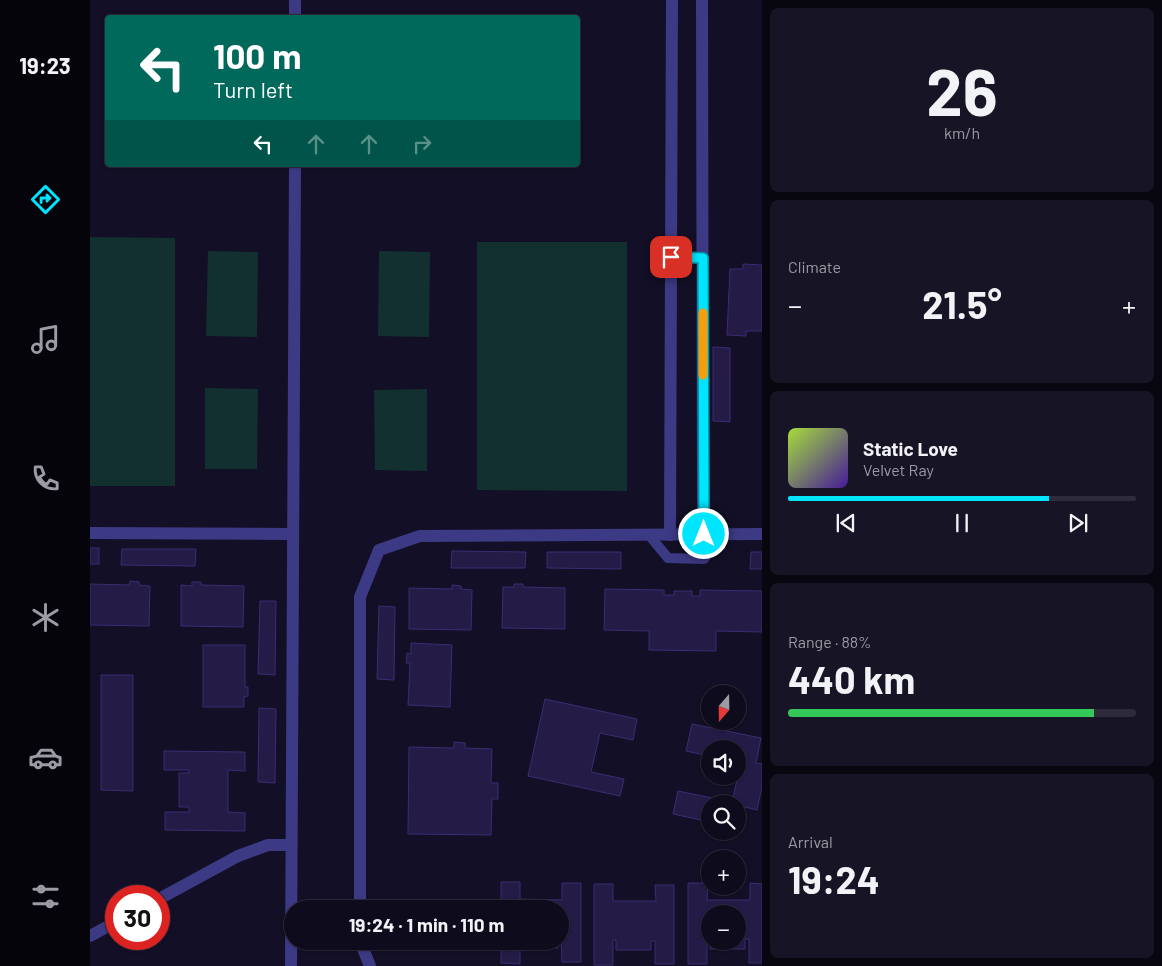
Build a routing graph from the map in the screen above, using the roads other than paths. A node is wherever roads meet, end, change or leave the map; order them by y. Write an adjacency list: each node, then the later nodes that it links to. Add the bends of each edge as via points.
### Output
1 (295, 0): 4 (street)
2 (672, 0): 6 (street)
3 (702, 0): 7 (street)
4 (295, 15)
5 (295, 167): 9 (street)
6 (671, 257): 7 (street); 14 (street)
7 (703, 258): 10 (street)
8 (90, 533): 9 (street)
9 (293, 534): 15 (street)
10 (704, 534): 11 (street); 14 (street)
11 (721, 534): 12 (street); 13 (lane, via 704,559 668,558)
12 (762, 534)
13 (649, 535): 14 (street); 17 (street, via 420,536 378,550 360,597)
14 (670, 535)
15 (292, 845): 16 (street, via 268,845 238,856); 21 (street)
16 (170, 892)
17 (360, 900)
18 (105, 928): 19 (street)
19 (90, 936)
20 (364, 950): 22 (street)
21 (291, 966)
22 (370, 966)

